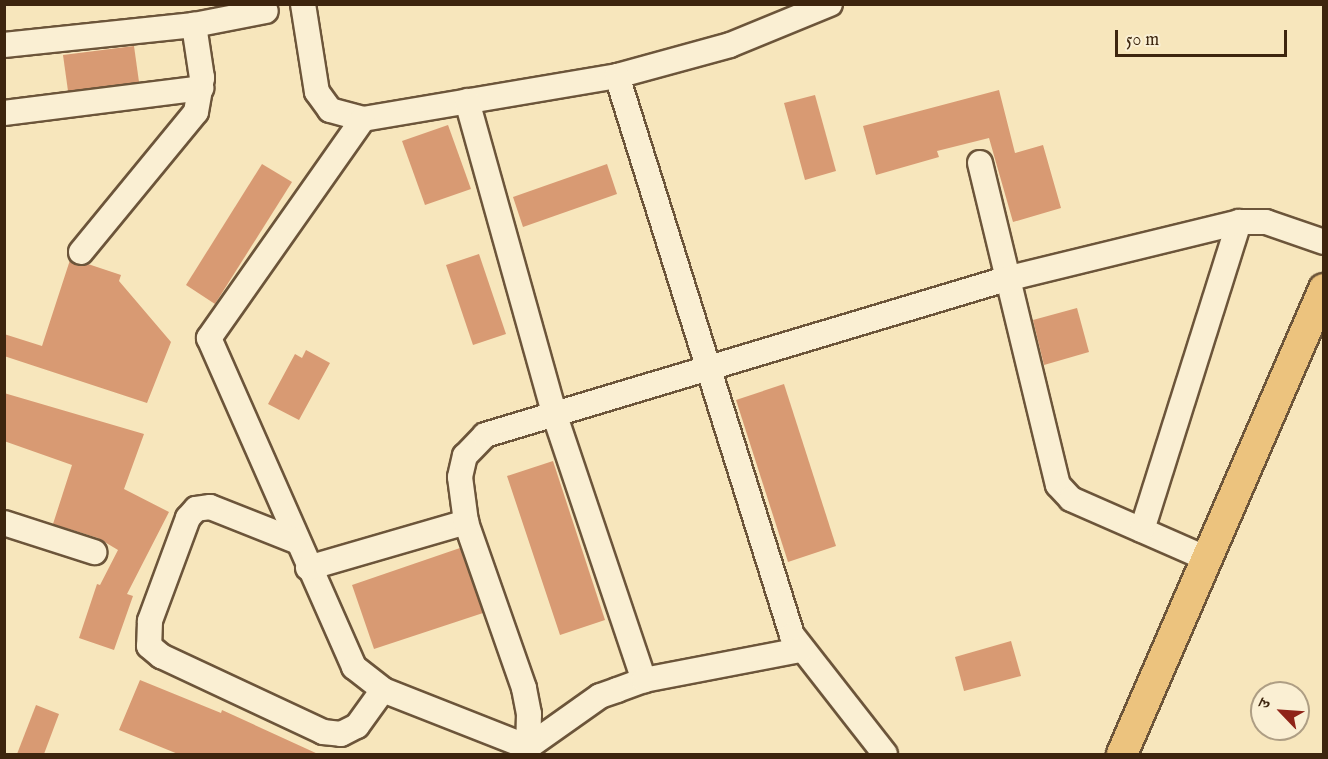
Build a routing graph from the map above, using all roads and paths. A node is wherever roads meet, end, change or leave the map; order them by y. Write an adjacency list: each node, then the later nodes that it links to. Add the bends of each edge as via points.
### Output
1 (303, 4): 10 (street, via 317,92 330,110)
2 (830, 4): 6 (street, via 730,45)
3 (266, 11): 4 (street)
4 (194, 25): 5 (street); 7 (street)
5 (4, 45)
6 (617, 76): 8 (street); 17 (street)
7 (201, 88): 9 (street); 14 (street, via 196,112)
8 (467, 101): 10 (street); 18 (street)
9 (4, 113)
10 (363, 119): 22 (street, via 210,338)
11 (980, 163): 15 (street)
12 (1239, 222): 13 (street, via 1266,222); 15 (street); 21 (street)
13 (1323, 242)
14 (81, 252)
15 (1006, 279): 17 (street); 21 (street, via 1059,485 1071,499)
16 (1323, 289): 23 (main road)
17 (708, 370): 18 (street); 26 (street, via 785,615)
18 (555, 416): 19 (street, via 485,435 474,443 465,456 460,477); 27 (street)
19 (466, 522): 25 (street); 29 (street, via 524,688 529,714)
20 (4, 524): 24 (street)
21 (1142, 530): 23 (street)
22 (296, 541): 25 (street); 28 (street, via 210,507 196,509 189,518 150,621 149,646 161,656 323,732 341,734 357,726)
23 (1191, 551): 31 (main road)
24 (94, 552)
25 (308, 568): 28 (street, via 354,667)
26 (800, 650): 27 (street); 30 (street)
27 (644, 680): 29 (street, via 600,696)
28 (383, 690): 29 (street)
29 (528, 751)
30 (885, 754)
31 (1122, 754)

